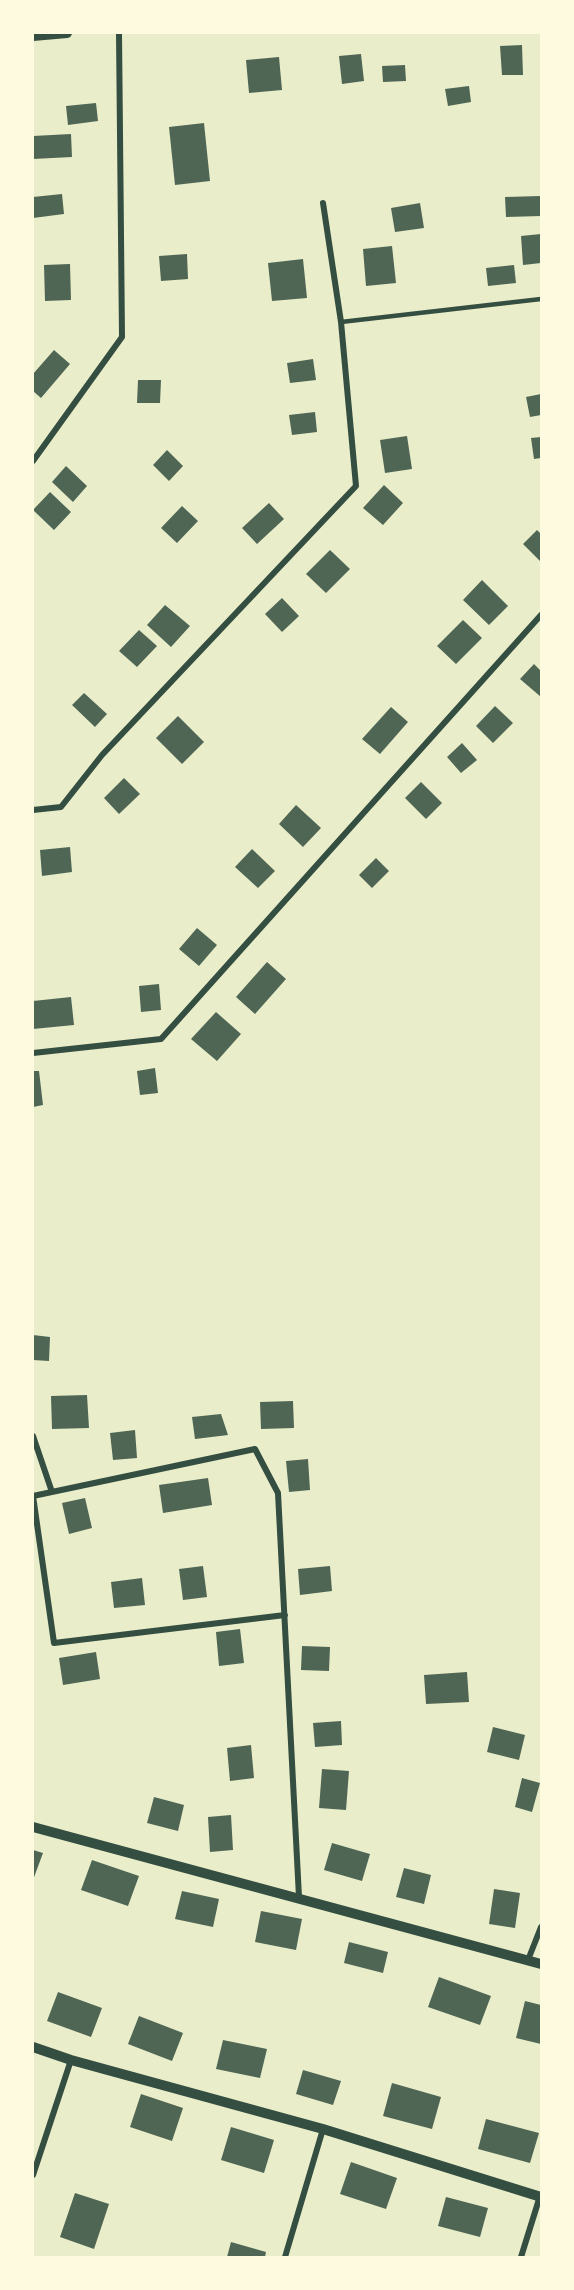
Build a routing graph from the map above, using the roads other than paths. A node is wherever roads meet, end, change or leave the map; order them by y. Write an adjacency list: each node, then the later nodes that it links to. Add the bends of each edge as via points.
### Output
1 (67, 33): 3 (street)
2 (119, 33): 7 (street, via 122,338)
3 (33, 36)
4 (323, 203): 6 (street)
5 (541, 299): 6 (lane)
6 (341, 322): 9 (street, via 356,486 102,755 61,807)
7 (33, 461)
8 (541, 615): 10 (street, via 161,1039)
9 (33, 810)
10 (33, 1053)
11 (33, 1436): 12 (street)
12 (52, 1492): 13 (street); 14 (street, via 255,1449 278,1493)
13 (33, 1496): 14 (street, via 54,1643)
14 (285, 1615): 16 (street)
15 (33, 1827): 16 (street)
16 (299, 1897): 18 (street)
17 (541, 1927): 18 (street)
18 (528, 1960): 19 (street)
19 (541, 1964)
20 (33, 2047): 21 (street)
21 (71, 2060): 22 (street); 23 (street)
22 (323, 2129): 24 (street); 25 (street)
23 (33, 2175)
24 (540, 2197): 26 (street)
25 (285, 2257)
26 (520, 2257)

